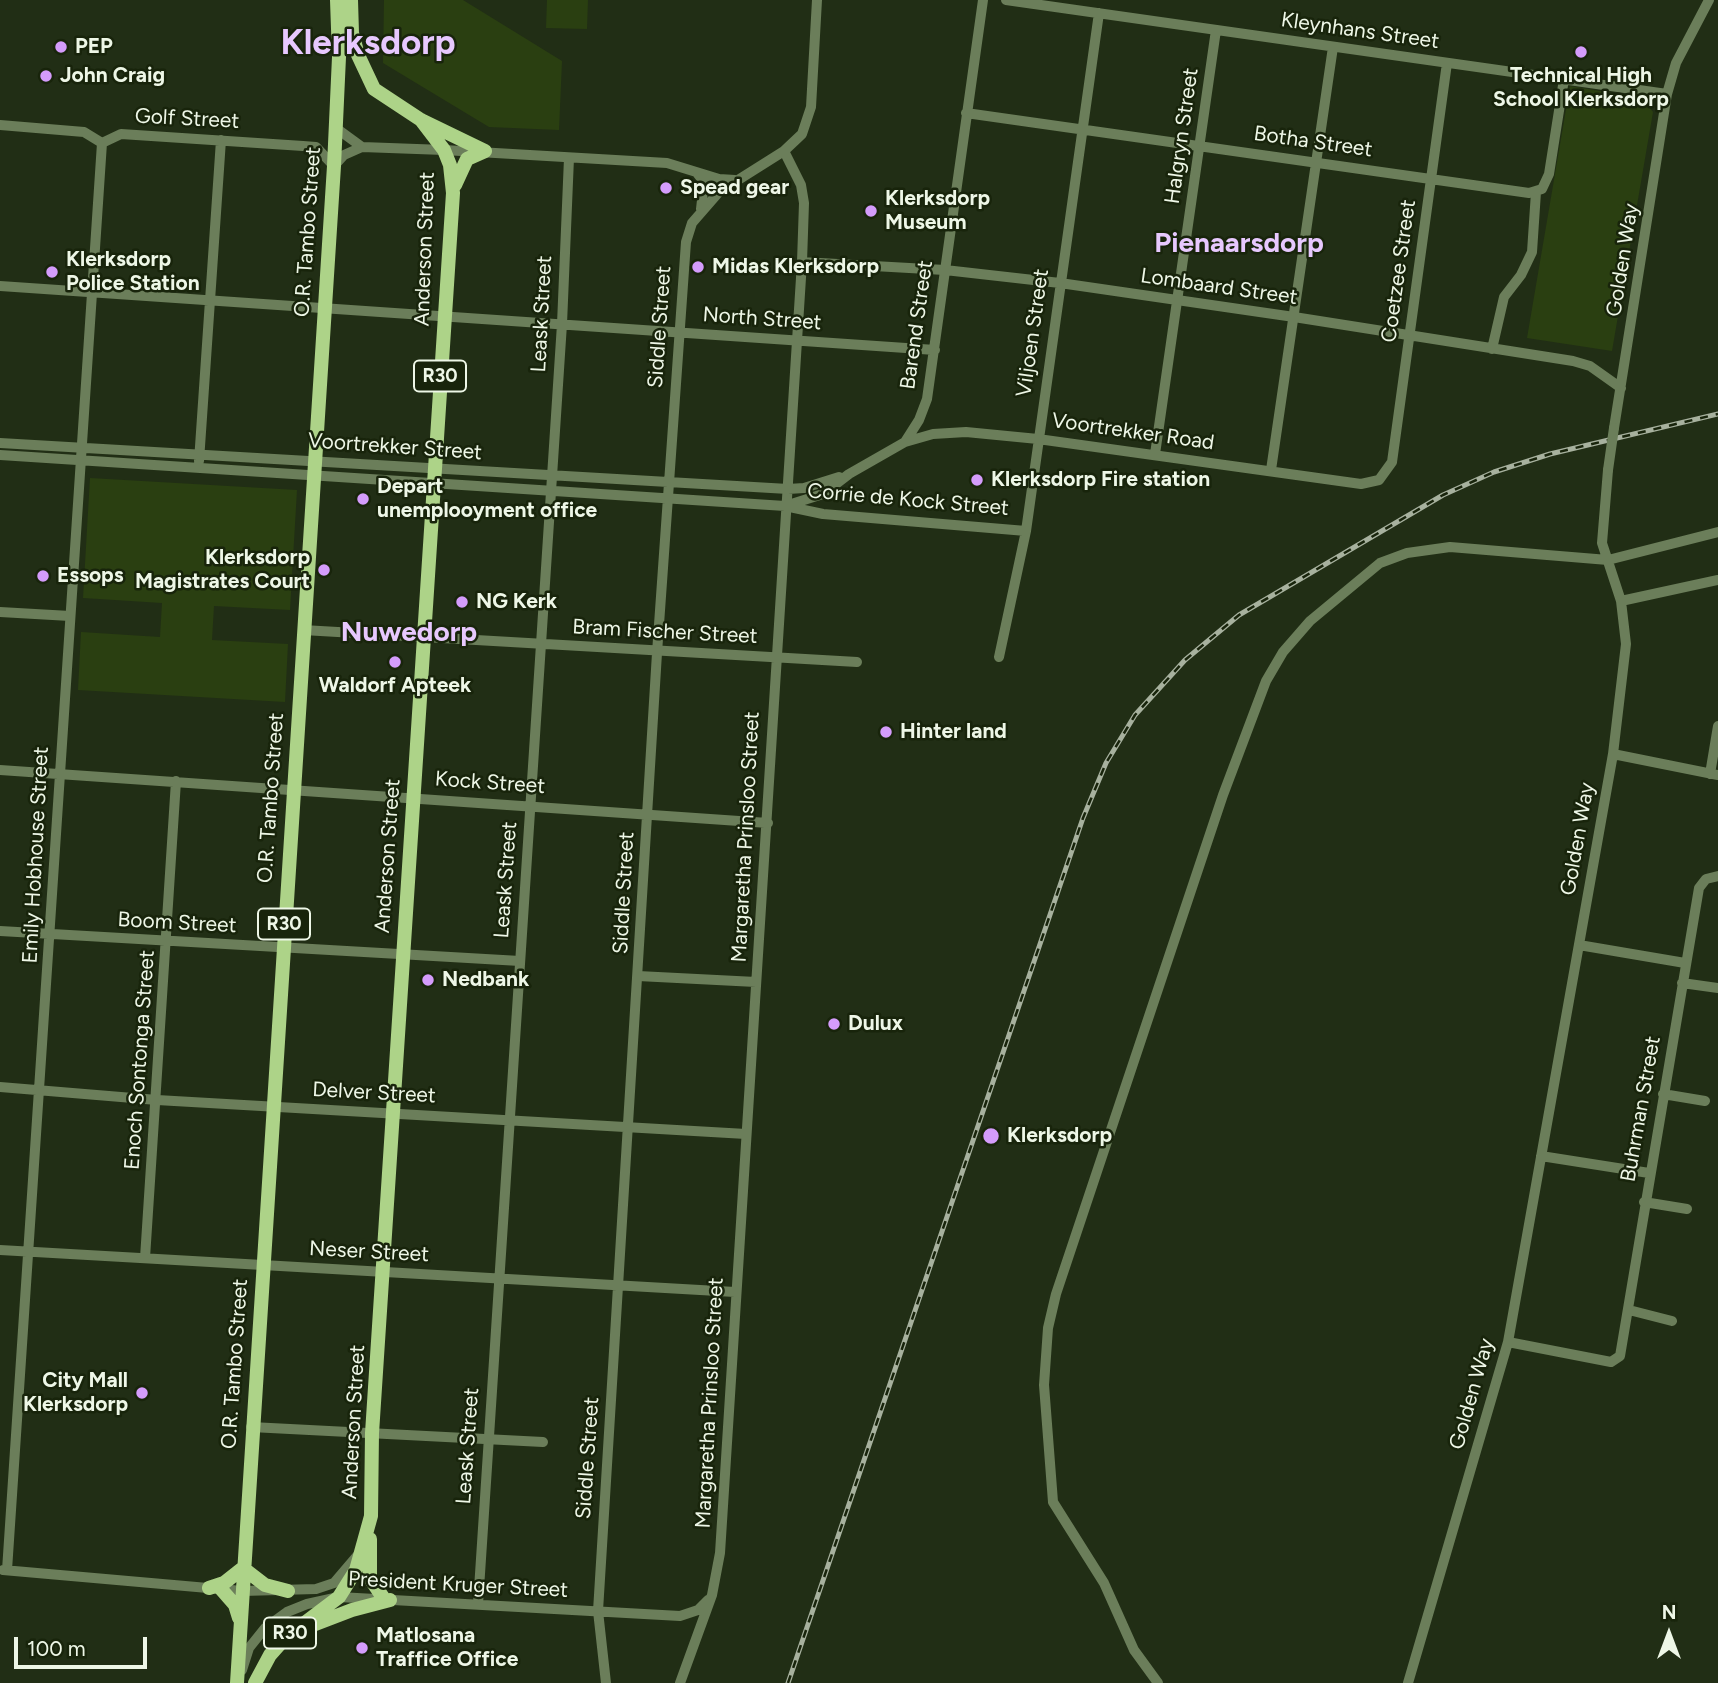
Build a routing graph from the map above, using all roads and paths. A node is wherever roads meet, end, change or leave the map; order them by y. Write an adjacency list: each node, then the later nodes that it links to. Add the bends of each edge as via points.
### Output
1 (337, 0): 16 (main road, O.R. Tambo Street / R30)
2 (351, 0): 14 (main road, R30, via 352,33 364,73 374,89)
3 (817, 0): 24 (street, via 811,107 802,134)
4 (983, 0): 13 (street, Barend Street)
5 (1006, 0): 7 (street, Kleynhans Street)
6 (1709, 0): 12 (street, Golden Way, via 1676,63)
7 (1099, 13): 8 (street, Kleynhans Street); 17 (street, Viljoen Street)
8 (1216, 30): 9 (street, Kleynhans Street); 20 (street, Halgryn Street)
9 (1333, 47): 10 (street, Kleynhans Street); 26 (street)
10 (1447, 63): 11 (street, Kleynhans Street); 29 (street, Coetzee Street)
11 (1564, 79): 12 (street, Kleynhans Street); 31 (street, via 1549,174)
12 (1668, 94): 50 (street, Golden Way)
13 (966, 113): 17 (street, Botha Street); 35 (street, Barend Street)
14 (421, 120): 22 (main road, Anderson Street / R30); 23 (main road)
15 (0, 125): 19 (street, via 84,132)
16 (336, 128): 21 (street); 27 (main road, O.R. Tambo Street / R30)
17 (1083, 128): 20 (street, Botha Street); 36 (street, Viljoen Street)
18 (220, 140): 19 (street, Golf Street, via 121,134); 27 (street, Golf Street, via 316,147); 39 (street)
19 (102, 142): 38 (street, Emily Hobhouse Street)
20 (1199, 146): 26 (street, Botha Street); 40 (street, Halgryn Street)
21 (362, 147): 22 (street); 27 (street)
22 (444, 150): 23 (street); 32 (main road, Anderson Street / R30)
23 (485, 151): 25 (street); 32 (main road, via 467,159)
24 (784, 151): 30 (street, Siddle Street); 34 (street, Margaretha Prinsloo Street, via 801,185 804,203)
25 (569, 158): 28 (street, via 667,163); 44 (street, Leask Street)
26 (1316, 162): 29 (street, Botha Street); 43 (street)
27 (334, 166): 41 (main road, O.R. Tambo Street / R30)
28 (697, 173): 30 (street); 33 (street, via 704,182)
29 (1431, 178): 31 (street, Botha Street); 46 (street, Coetzee Street)
30 (735, 180): 33 (street, Siddle Street)
31 (1536, 192): 48 (street, via 1532,252 1504,297)
32 (453, 193): 42 (main road, Anderson Street / R30)
33 (701, 210): 45 (street, Siddle Street, via 686,242)
34 (802, 262): 35 (street, Lombaard Street); 47 (street, Margaretha Prinsloo Street)
35 (945, 270): 36 (street, Lombaard Street); 49 (street, Barend Street)
36 (1060, 283): 40 (street, Lombaard Street); 51 (street, Viljoen Street)
37 (0, 286): 38 (street, North Street)
38 (93, 292): 39 (street, North Street); 54 (street, Emily Hobhouse Street)
39 (210, 299): 41 (street, North Street); 55 (street)
40 (1177, 300): 43 (street, Lombaard Street); 56 (street, Halgryn Street)
41 (324, 307): 42 (street, North Street); 59 (main road, O.R. Tambo Street / R30)
42 (444, 315): 44 (street, North Street); 62 (main road, Anderson Street / R30)
43 (1294, 317): 46 (street, Lombaard Street); 60 (street)
44 (562, 324): 45 (street, North Street); 63 (street, Leask Street)
45 (678, 332): 47 (street, North Street); 65 (street, Siddle Street)
46 (1409, 335): 48 (street, Lombaard Street); 64 (street, Coetzee Street, via 1392,463)
47 (797, 340): 49 (street, North Street); 66 (street, Margaretha Prinsloo Street)
48 (1492, 349): 50 (street, Lombaard Street, via 1590,366)
49 (934, 350): 52 (street, Barend Street, via 927,399)
50 (1621, 388): 72 (street, Golden Way, bridge, via 1601,530)
51 (1038, 439): 52 (street, Voortrekker Road, via 966,432); 56 (street, Voortrekker Road); 70 (street, Viljoen Street)
52 (905, 442): 61 (street, Voortrekker Road)
53 (0, 443): 54 (street, Voortrekker Street)
54 (83, 454): 55 (street, Voortrekker Street); 57 (street, Voortrekker Street); 58 (street, Voortrekker Street); 76 (street, Emily Hobhouse Street)
55 (200, 454): 58 (street); 59 (street, Voortrekker Street)
56 (1155, 454): 60 (street, Voortrekker Road)
57 (0, 455)
58 (198, 467): 59 (street, Voortrekker Street)
59 (314, 467): 62 (street, Voortrekker Street); 77 (main road, O.R. Tambo Street / R30)
60 (1271, 470): 64 (street, Voortrekker Road, via 1361,484)
61 (849, 474): 66 (street, Voortrekker Road); 69 (street, Voortrekker Road, via 823,494)
62 (434, 476): 63 (street, Voortrekker Street); 67 (street, Voortrekker Street); 78 (main road, Anderson Street / R30)
63 (552, 477): 65 (street, Voortrekker Street); 67 (street, Leask Street)
64 (1379, 480)
65 (669, 482): 66 (street, Voortrekker Street); 68 (street, Siddle Street)
66 (788, 489): 69 (street, Margaretha Prinsloo Street)
67 (550, 492): 68 (street, Voortrekker Street); 79 (street, Leask Street)
68 (668, 498): 69 (street, Voortrekker Street); 80 (street, Siddle Street)
69 (785, 506): 70 (street, Corrie de Kock Street, via 823,514); 82 (street, Margaretha Prinsloo Street)
70 (1026, 531): 81 (street, Viljoen Street)
71 (1718, 532): 72 (street)
72 (1608, 560): 74 (street, Golden Way); 155 (street, via 1450,547 1407,553 1380,563 1296,636 1255,707 1048,1328 1044,1385 1053,1502 1104,1583 1134,1650)
73 (1718, 580): 74 (street)
74 (1621, 601): 85 (street, Golden Way, via 1626,666)
75 (0, 612): 76 (street)
76 (70, 616): 87 (street, Emily Hobhouse Street)
77 (303, 630): 78 (street, Bram Fischer Street); 90 (main road, O.R. Tambo Street / R30)
78 (425, 637): 79 (street, Bram Fischer Street); 91 (main road, Anderson Street / R30)
79 (540, 644): 80 (street, Bram Fischer Street); 92 (street, Leask Street)
80 (657, 653): 82 (street, Bram Fischer Street); 93 (street, Siddle Street)
81 (999, 657)
82 (775, 658): 83 (street, Bram Fischer Street); 94 (street, Margaretha Prinsloo Street)
83 (857, 662)
84 (1718, 726): 88 (street)
85 (1613, 754): 88 (street); 99 (street, Golden Way)
86 (0, 770): 87 (street, Kock Street)
87 (60, 774): 89 (street, Kock Street); 97 (street, Emily Hobhouse Street)
88 (1714, 774)
89 (176, 781): 90 (street, Kock Street); 98 (street, Enoch Sontonga Street)
90 (292, 788): 91 (street, Kock Street); 100 (main road, O.R. Tambo Street / R30)
91 (413, 798): 92 (street, Kock Street); 101 (main road, Anderson Street / R30)
92 (530, 804): 93 (street, Kock Street); 102 (street, Leask Street)
93 (648, 815): 94 (street, Kock Street); 104 (street, Siddle Street)
94 (768, 823): 105 (street, Margaretha Prinsloo Street)
95 (1718, 876): 103 (street, Buhrman Street, via 1706,879 1699,888)
96 (0, 932): 97 (street, Boom Street)
97 (50, 935): 98 (street, Boom Street); 109 (street, Emily Hobhouse Street)
98 (167, 942): 100 (street, Boom Street); 111 (street, Enoch Sontonga Street)
99 (1579, 945): 103 (street); 118 (street, Golden Way)
100 (283, 947): 101 (street, Boom Street); 113 (main road, O.R. Tambo Street / R30)
101 (403, 954): 102 (street, Boom Street); 114 (main road, Anderson Street / R30)
102 (520, 961): 115 (street, Leask Street)
103 (1685, 964): 106 (street, Buhrman Street)
104 (638, 976): 105 (street); 116 (street, Siddle Street)
105 (756, 982): 117 (street, Margaretha Prinsloo Street)
106 (1682, 983): 107 (street); 110 (street, Buhrman Street)
107 (1718, 988)
108 (0, 1087): 109 (street, Delver Street)
109 (42, 1089): 111 (street, Delver Street); 123 (street, Emily Hobhouse Street)
110 (1663, 1094): 112 (street); 119 (street, Buhrman Street)
111 (157, 1100): 113 (street, Delver Street); 124 (street, Enoch Sontonga Street)
112 (1705, 1101)
113 (273, 1107): 114 (street, Delver Street); 125 (main road, O.R. Tambo Street / R30)
114 (393, 1113): 115 (street, Delver Street); 126 (main road, Anderson Street / R30)
115 (510, 1121): 116 (street, Delver Street); 127 (street, Leask Street)
116 (629, 1128): 117 (street, Delver Street); 128 (street, Siddle Street)
117 (746, 1134): 129 (street, Margaretha Prinsloo Street)
118 (1541, 1156): 119 (street); 132 (street, Golden Way)
119 (1649, 1173): 120 (street, Buhrman Street)
120 (1644, 1202): 121 (street); 130 (street, Buhrman Street)
121 (1687, 1209)
122 (0, 1250): 123 (street, Neser Street)
123 (30, 1252): 124 (street, Neser Street); 140 (street, Emily Hobhouse Street)
124 (145, 1258): 125 (street, Neser Street)
125 (262, 1265): 126 (street, Neser Street); 133 (main road, O.R. Tambo Street / R30)
126 (383, 1272): 127 (street, Neser Street); 134 (main road, Anderson Street / R30)
127 (499, 1278): 128 (street, Neser Street); 135 (street, Leask Street)
128 (618, 1285): 129 (street, Neser Street); 148 (street, Siddle Street)
129 (735, 1292): 144 (street, Margaretha Prinsloo Street, via 720,1553)
130 (1629, 1310): 131 (street); 132 (street, Buhrman Street, via 1618,1360 1611,1362)
131 (1672, 1321)
132 (1508, 1342): 156 (street, Golden Way)
133 (251, 1427): 134 (street); 139 (main road, O.R. Tambo Street / R30)
134 (372, 1433): 135 (street); 137 (main road, Anderson Street / R30)
135 (487, 1439): 136 (street); 147 (street, Leask Street)
136 (542, 1442)
137 (371, 1516): 138 (main road, Anderson Street / R30); 146 (main road, via 370,1577)
138 (361, 1551): 143 (street, President Kruger Street, via 334,1583 316,1590); 145 (main road, Anderson Street / R30)
139 (243, 1569): 141 (main road); 142 (main road, O.R. Tambo Street / R30); 143 (main road, via 265,1585)
140 (4, 1570): 141 (street, President Kruger Street)
141 (215, 1588): 142 (street, President Kruger Street); 149 (main road, via 235,1605)
142 (242, 1591): 143 (street, President Kruger Street); 149 (main road, O.R. Tambo Street / R30)
143 (288, 1591)
144 (712, 1595): 148 (street, President Kruger Street, via 698,1611 680,1616); 154 (street, Margaretha Prinsloo Street)
145 (340, 1597): 146 (street, President Kruger Street); 150 (main road, R30); 151 (street, President Kruger Street, via 287,1612 265,1628 249,1648)
146 (387, 1599): 147 (street, President Kruger Street); 150 (main road)
147 (478, 1604): 148 (street, President Kruger Street)
148 (597, 1611): 153 (street, Siddle Street)
149 (240, 1622): 151 (main road, O.R. Tambo Street / R30)
150 (286, 1637): 152 (main road, R30)
151 (237, 1683)
152 (255, 1683)
153 (606, 1683)
154 (680, 1683)
155 (1158, 1683)
156 (1408, 1683)

